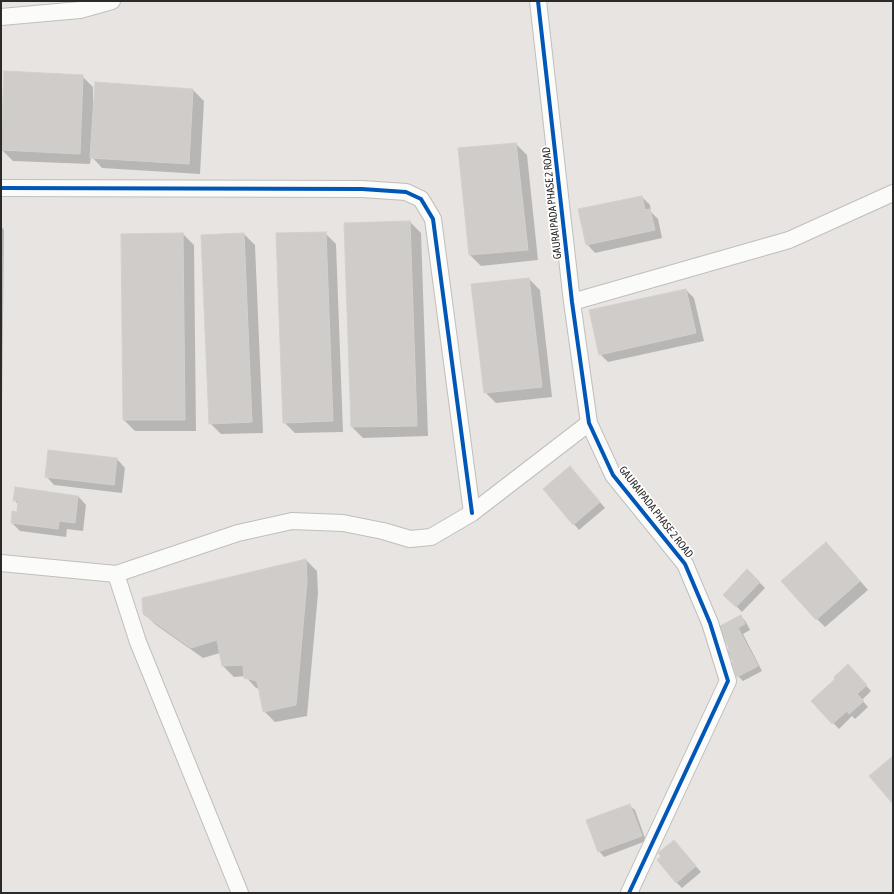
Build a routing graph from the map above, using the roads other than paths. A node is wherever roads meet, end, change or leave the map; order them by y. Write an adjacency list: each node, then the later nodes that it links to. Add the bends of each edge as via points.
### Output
1 (112, 1): 3 (street, via 80,10)
2 (538, 1): 6 (street, GAURAIPADA PHASE 2 ROAD)
3 (1, 17)
4 (1, 188): 8 (street, via 362,189 406,192 421,199 433,219)
5 (893, 193): 6 (street, via 789,240)
6 (572, 302): 7 (street, GAURAIPADA PHASE 2 ROAD)
7 (589, 423): 8 (street); 12 (street, GAURAIPADA PHASE 2 ROAD, via 613,475 685,564 710,623 728,682)
8 (472, 513): 10 (street, via 431,537 410,539 343,523 292,521 238,533)
9 (1, 563): 10 (street)
10 (116, 574): 11 (street, via 138,642)
11 (240, 893)
12 (629, 893)

